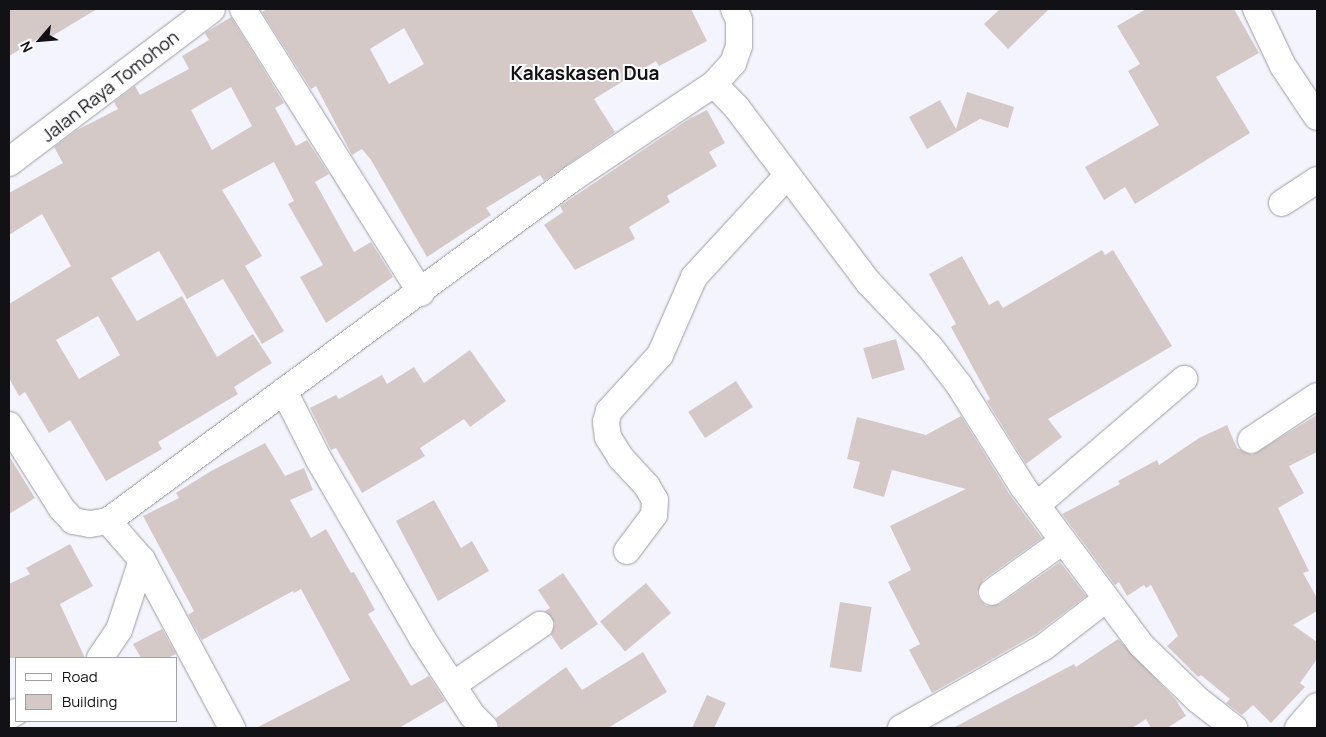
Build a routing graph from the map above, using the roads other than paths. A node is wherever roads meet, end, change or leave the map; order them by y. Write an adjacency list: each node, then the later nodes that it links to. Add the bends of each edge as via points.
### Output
1 (211, 9): 7 (highway, Jalan Raya Tomohon)
2 (243, 9): 11 (street)
3 (734, 9): 5 (street, via 739,20 739,46 733,63)
4 (1256, 9): 6 (street, via 1283,66)
5 (714, 84): 8 (street, via 737,108); 11 (street, via 573,178)
6 (1317, 117)
7 (9, 162)
8 (787, 176): 17 (street, via 869,283 930,347); 20 (street, via 694,277 660,355 609,411 606,422 608,437 655,500 654,515)
9 (1317, 180): 10 (street)
10 (1282, 203)
11 (421, 292): 13 (street)
12 (1184, 379): 17 (street)
13 (284, 391): 18 (street); 26 (street, via 318,460)
14 (1317, 396): 16 (street)
15 (9, 425): 18 (street, via 73,521 90,524)
16 (1251, 440)
17 (1037, 506): 19 (street)
18 (108, 521): 21 (street)
19 (1063, 540): 22 (street); 23 (street)
20 (627, 551)
21 (142, 560): 25 (street, via 119,630); 28 (street)
22 (992, 592)
23 (1106, 599): 30 (street, via 1044,647); 31 (street, via 1141,645 1168,673)
24 (540, 625): 26 (street)
25 (101, 657)
26 (453, 685): 29 (street)
27 (1317, 706): 32 (street)
28 (232, 728)
29 (485, 728)
30 (901, 728)
31 (1234, 728)
32 (1298, 728)

